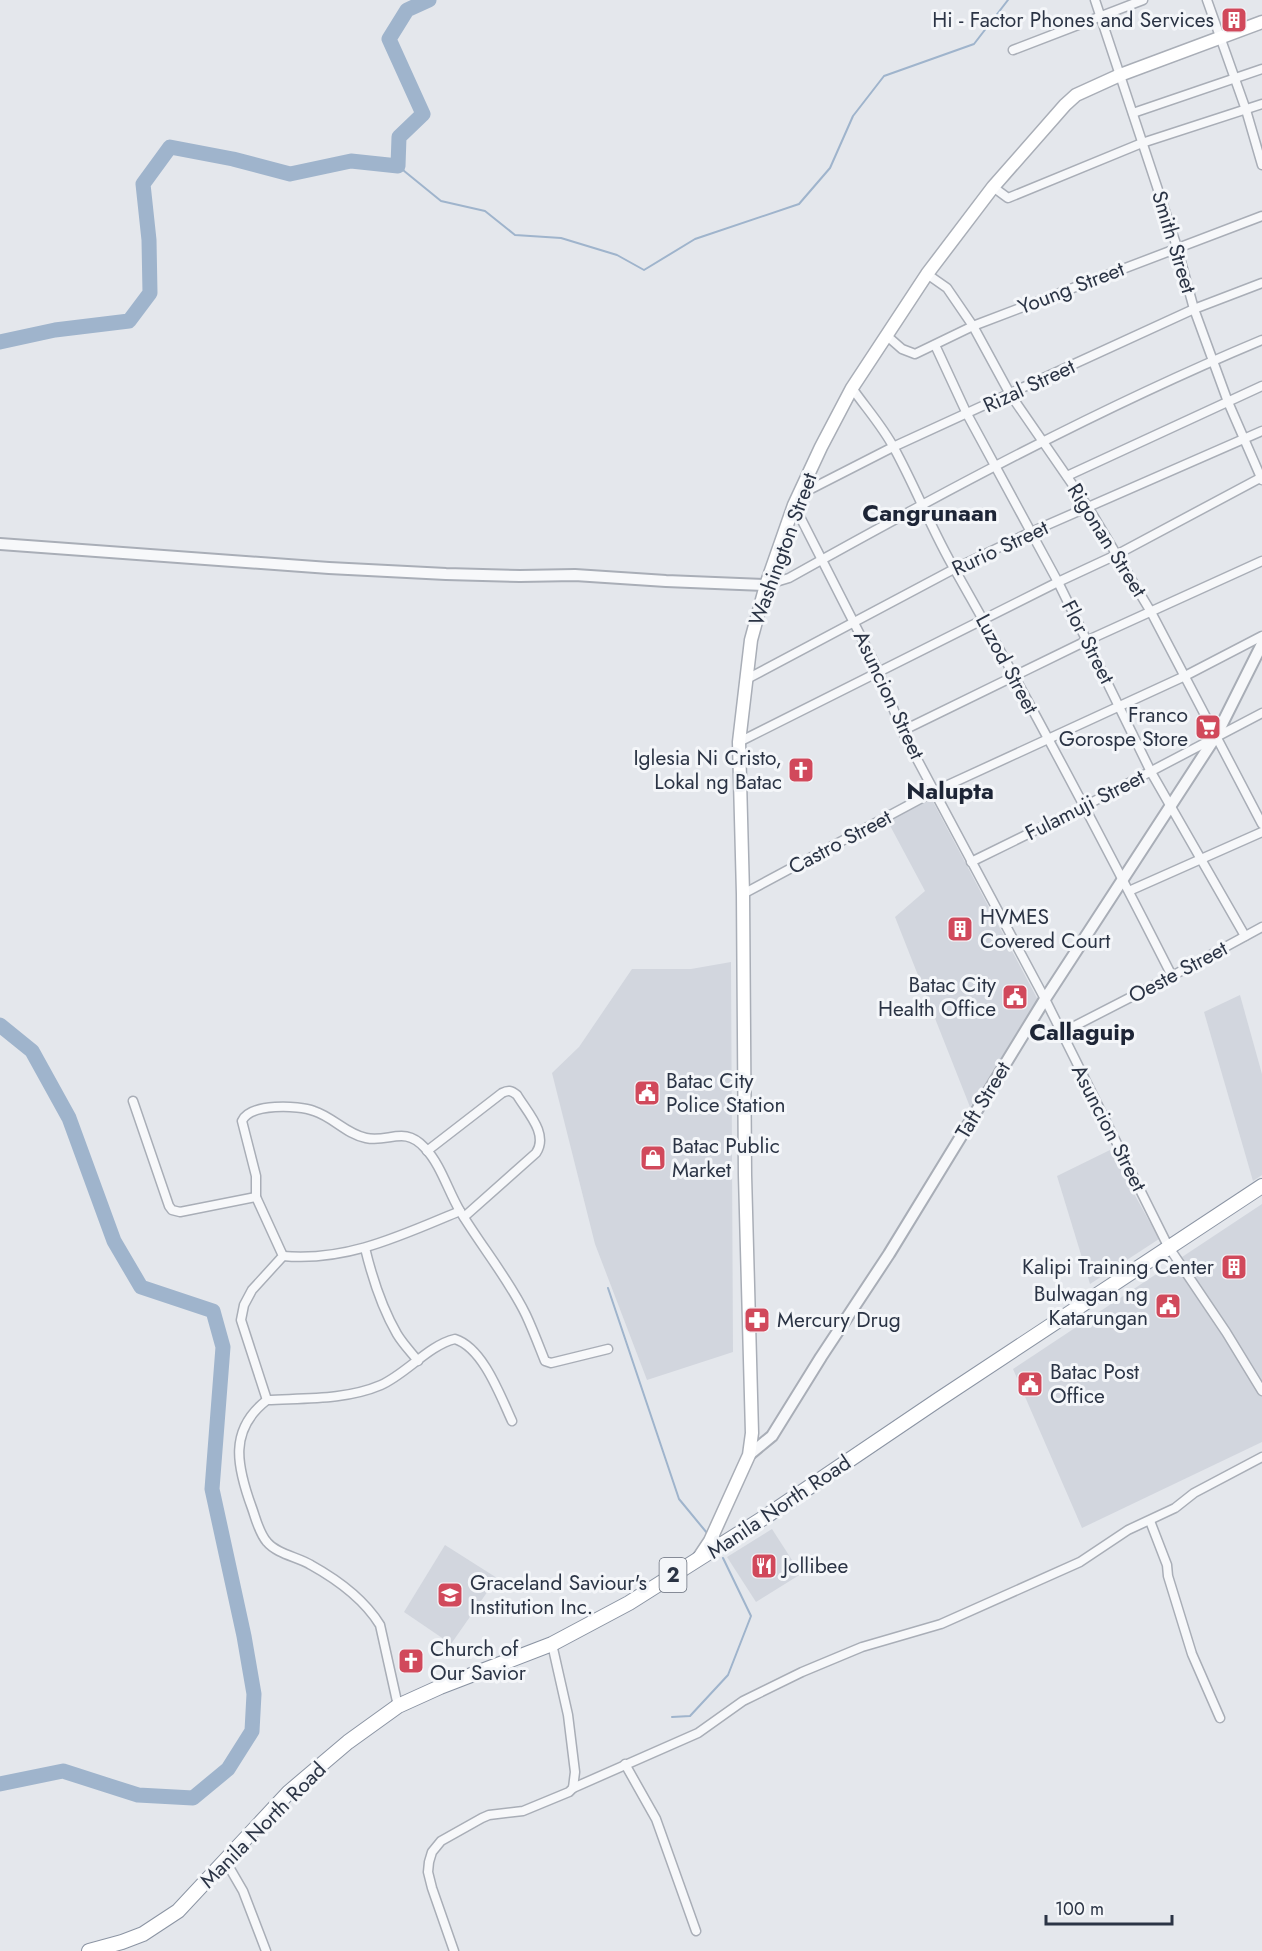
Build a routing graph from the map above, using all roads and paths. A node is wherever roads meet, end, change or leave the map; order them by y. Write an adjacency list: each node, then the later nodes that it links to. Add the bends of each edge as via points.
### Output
1 (1095, 0): 4 (street, Smith Street)
2 (1143, 0): 4 (street)
3 (1208, 0): 6 (street)
4 (1100, 16): 7 (street); 9 (street, Smith Street)
5 (1262, 22): 6 (main road, Washington Street)
6 (1221, 38): 9 (main road, Washington Street); 10 (street)
7 (1013, 50)
8 (1262, 69): 10 (street)
9 (1120, 75): 13 (street, Smith Street); 16 (main road, Washington Street, via 1076,95)
10 (1234, 79): 12 (street); 13 (street)
11 (1262, 104): 12 (street)
12 (1246, 110): 14 (street); 15 (street)
13 (1133, 112): 14 (street, Smith Street)
14 (1142, 143): 16 (street, via 1008,198); 18 (street, Smith Street)
15 (1262, 165)
16 (993, 187): 19 (main road, Washington Street)
17 (1262, 216): 18 (street, Young Street)
18 (1177, 247): 21 (street, Smith Street); 22 (street, Young Street)
19 (927, 274): 22 (street, Rigonan Street, via 947,288); 23 (main road, Washington Street)
20 (1262, 283): 21 (street, Rizal Street)
21 (1194, 309): 26 (street, Smith Street); 29 (street, Rizal Street)
22 (973, 326): 25 (street, Young Street); 29 (street, Rigonan Street)
23 (886, 335): 25 (street, Young Street, via 915,354); 28 (main road, Washington Street)
24 (1262, 340): 26 (street)
25 (935, 345): 31 (street, Flor Street)
26 (1215, 360): 30 (street, Smith Street); 34 (street)
27 (1262, 386): 30 (street)
28 (852, 388): 35 (street, Luzod Street); 39 (main road, Washington Street)
29 (1010, 394): 31 (street, Rizal Street); 34 (street, Rigonan Street)
30 (1228, 402): 33 (street, Smith Street); 37 (street)
31 (968, 414): 35 (street, Rizal Street); 36 (street, Flor Street)
32 (1262, 431): 33 (street, Rurio Street)
33 (1244, 438): 38 (street, Smith Street); 41 (street, Rurio Street)
34 (1042, 442): 36 (street); 37 (street, Rigonan Street)
35 (893, 447): 39 (street, Rizal Street); 40 (street, Luzod Street)
36 (996, 466): 40 (street); 42 (street, Flor Street)
37 (1067, 476): 41 (street, Rigonan Street)
38 (1262, 478): 44 (street)
39 (797, 500): 45 (street, Asuncion Street); 49 (main road, Washington Street)
40 (921, 506): 45 (street); 47 (street, Luzod Street)
41 (1088, 507): 42 (street, Rurio Street); 44 (street, Rigonan Street)
42 (1031, 532): 47 (street, Rurio Street); 48 (street, Flor Street)
43 (0, 544): 49 (street, via 329,568 478,575 574,574)
44 (1116, 555): 48 (street); 50 (street, Rigonan Street)
45 (823, 559): 49 (street, via 789,578); 52 (street, Asuncion Street)
46 (1262, 561): 50 (street)
47 (954, 569): 51 (street, Luzod Street); 52 (street, Rurio Street)
48 (1058, 582): 51 (street); 54 (street, Flor Street)
49 (765, 585): 59 (main road, Washington Street, via 750,640)
50 (1152, 612): 54 (street); 57 (street, Rigonan Street)
51 (984, 620): 56 (street); 58 (street, Luzod Street)
52 (855, 622): 56 (street, Asuncion Street); 59 (street, Rurio Street)
53 (1262, 636): 57 (street, Castro Street)
54 (1086, 641): 58 (street); 60 (street, Flor Street)
55 (1262, 644): 63 (street, Taft Street)
56 (879, 672): 62 (street, Asuncion Street); 65 (street)
57 (1185, 676): 60 (street, Castro Street); 63 (street, Rigonan Street)
58 (1014, 678): 62 (street); 64 (street, Luzod Street)
59 (746, 680): 65 (main road, Washington Street)
60 (1120, 706): 64 (street, Castro Street); 66 (street, Flor Street)
61 (1262, 714): 63 (street, Fulamuji Street)
62 (902, 731): 67 (street, Asuncion Street)
63 (1216, 736): 66 (street, Fulamuji Street); 68 (street, Taft Street); 70 (street, Rigonan Street)
64 (1048, 739): 67 (street, Castro Street); 69 (street, Luzod Street)
65 (739, 742): 76 (main road, Washington Street)
66 (1151, 772): 68 (street, Flor Street); 69 (street, Fulamuji Street)
67 (935, 791): 73 (street, Asuncion Street); 76 (street, Castro Street)
68 (1170, 804): 72 (street, Flor Street); 74 (street, Taft Street)
69 (1083, 807): 73 (street, Fulamuji Street); 74 (street, Luzod Street)
70 (1262, 824)
71 (1262, 832): 72 (street)
72 (1201, 860): 75 (street); 78 (street, Flor Street)
73 (971, 862): 80 (street, Asuncion Street)
74 (1123, 880): 75 (street, Luzod Street); 80 (street, Taft Street)
75 (1129, 891): 79 (street, Luzod Street)
76 (743, 894): 95 (main road, Washington Street, via 745,1174 753,1410)
77 (1262, 927): 78 (street, Oeste Street)
78 (1245, 936): 79 (street, Oeste Street)
79 (1172, 976): 81 (street, Oeste Street)
80 (1045, 999): 81 (street, Asuncion Street); 95 (street, Taft Street, via 890,1254 782,1421)
81 (1061, 1033): 87 (street, Asuncion Street)
82 (133, 1101): 85 (street, via 172,1210 180,1212)
83 (428, 1150): 85 (street, via 407,1136 366,1138 313,1111 278,1107 254,1110 242,1121 256,1176); 86 (street); 86 (street, via 508,1091 517,1095 540,1133 536,1153)
84 (1262, 1186): 87 (highway, Manila North Road / 2)
85 (256, 1197): 89 (street)
86 (462, 1214): 88 (street); 90 (street, via 526,1315 545,1361 551,1364)
87 (1168, 1246): 92 (street, Asuncion Street); 98 (highway, Manila North Road / 2)
88 (365, 1248): 89 (street, via 309,1258); 91 (street, via 391,1321)
89 (283, 1256): 93 (street, via 252,1290 241,1320)
90 (608, 1350)
91 (418, 1361): 93 (street, via 380,1386 349,1395); 94 (street, via 447,1341 459,1341 483,1363)
92 (1262, 1391)
93 (267, 1400): 100 (street, via 246,1420 239,1457 261,1532 273,1547 311,1565 360,1599 373,1614 380,1625)
94 (512, 1420)
95 (750, 1455): 98 (main road, Washington Street, via 710,1540)
96 (1262, 1458): 97 (street)
97 (1150, 1521): 101 (street, via 1192,1654); 102 (street, via 1080,1562 1001,1598 941,1624 862,1647 802,1672 743,1701 698,1733)
98 (695, 1562): 99 (highway, Manila North Road / 2)
99 (552, 1644): 100 (highway, Manila North Road / 2); 103 (street, via 568,1715 575,1772)
100 (398, 1706): 104 (highway, Manila North Road / 2, via 289,1792)
101 (1220, 1718)
102 (625, 1764): 103 (street); 105 (street, via 656,1820)
103 (573, 1788): 108 (street, via 523,1811 482,1818 441,1841 432,1852 428,1872)
104 (225, 1860): 106 (highway, Manila North Road / 2, via 178,1911 143,1934); 107 (street, via 243,1892)
105 (696, 1931)
106 (89, 1951)
107 (266, 1951)
108 (454, 1951)

